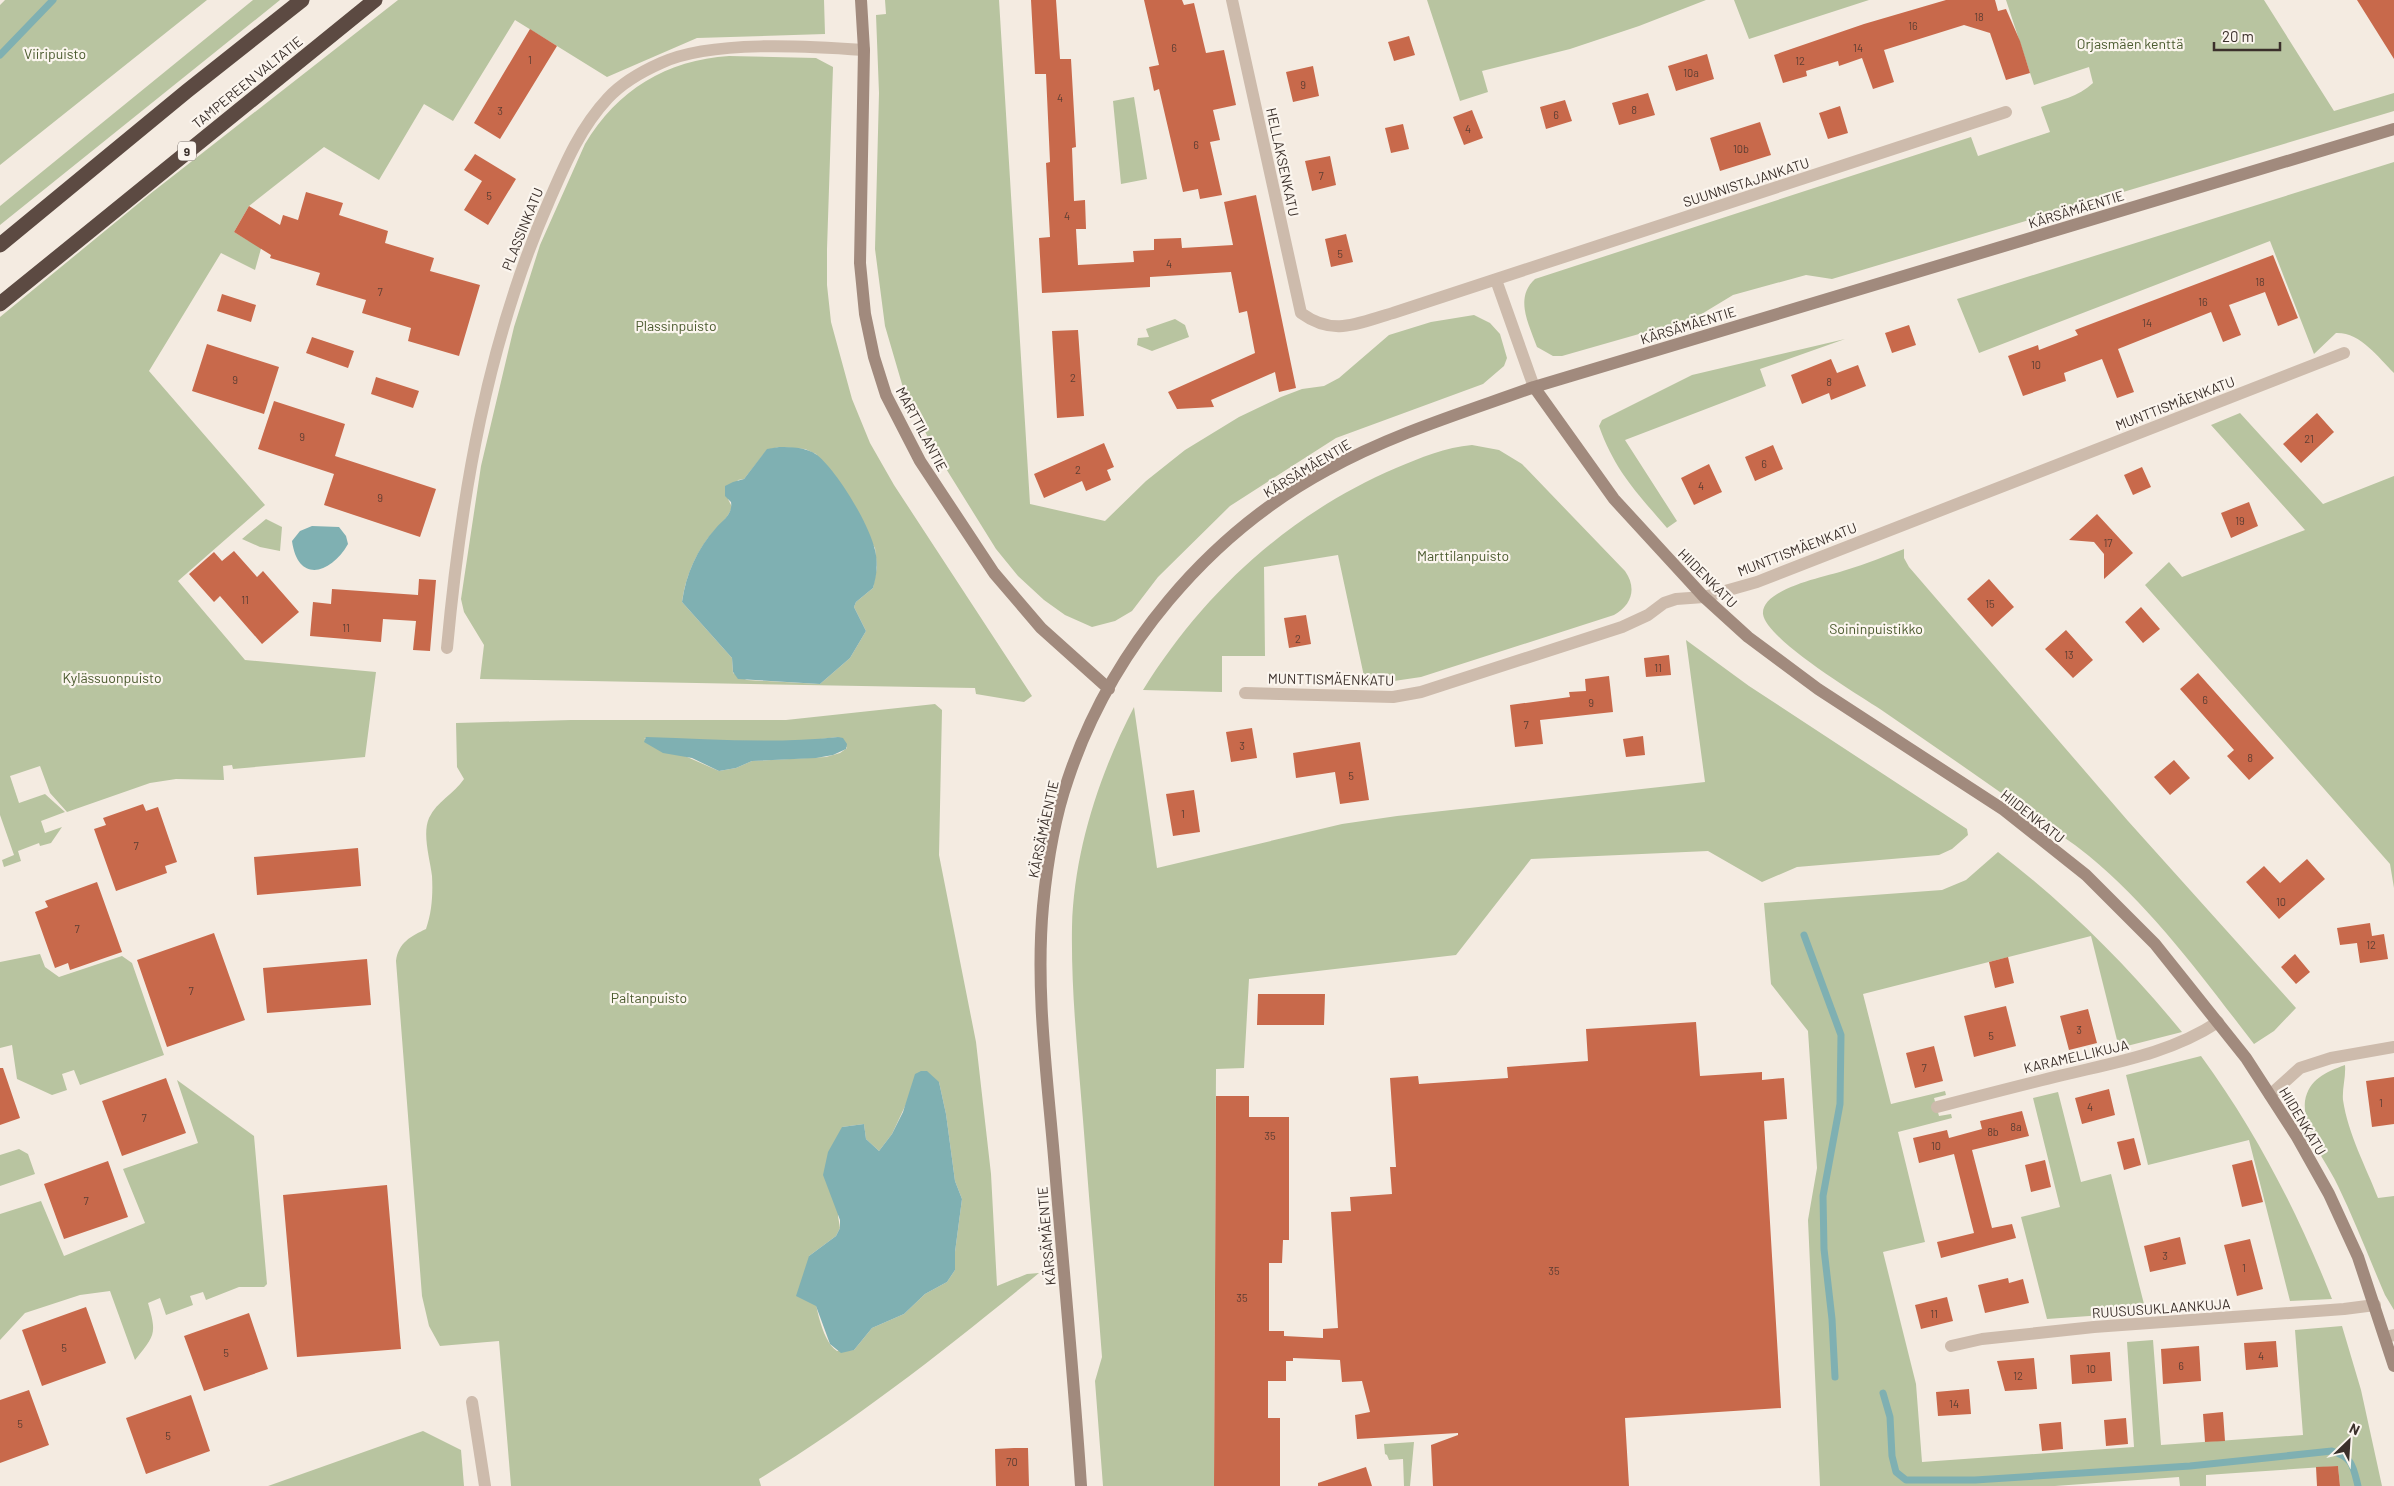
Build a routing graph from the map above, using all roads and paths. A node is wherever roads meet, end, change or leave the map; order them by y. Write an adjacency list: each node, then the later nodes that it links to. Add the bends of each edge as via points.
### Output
1 (302, 0): 8 (highway)
2 (376, 0): 10 (highway, TAMPEREEN VALTATIE / 9)
3 (861, 0): 5 (street, MARTTILANTIE)
4 (1232, 0): 11 (street, HELLAKSENKATU, via 1301,313)
5 (864, 50): 15 (street, PLASSINKATU, via 776,46 740,48 690,54 662,62 610,96 582,132 535,233 502,328 465,499); 16 (street, MARTTILANTIE, via 860,263 865,314 886,395 920,460 994,573 1041,628)
6 (2006, 112): 9 (street, SUUNNISTAJANKATU)
7 (2394, 129): 13 (street, KÄRSÄMÄENTIE)
8 (0, 245)
9 (1496, 280): 11 (street, SUUNNISTAJANKATU, via 1343,327); 13 (street)
10 (0, 304)
11 (1316, 323)
12 (2344, 354): 14 (street, MUNTTISMÄENKATU, via 1757,582)
13 (1534, 387): 14 (street, HIIDENKATU, via 1614,499); 16 (street, KÄRSÄMÄENTIE, via 1367,449 1324,471 1226,539 1174,594 1131,652)
14 (1704, 597): 17 (street, MUNTTISMÄENKATU, via 1664,603 1622,627 1420,692 1392,696); 18 (street, HIIDENKATU, via 1748,637 1818,689 2004,810 2086,876 2155,944)
15 (447, 648)
16 (1109, 689): 28 (street, KÄRSÄMÄENTIE, via 1077,754 1061,802 1043,904 1041,949 1041,1004)
17 (1245, 693)
18 (2218, 1022): 20 (street, HIIDENKATU); 21 (street, KARAMELLIKUJA, via 2188,1040 2133,1059)
19 (2394, 1047): 20 (street, via 2331,1058 2300,1068)
20 (2270, 1095): 22 (street, HIIDENKATU, via 2329,1194 2358,1257)
21 (1936, 1107)
22 (2375, 1305): 23 (street, HIIDENKATU); 24 (street, RUUSUSUKLAANKUJA, via 2094,1327 1982,1339)
23 (2390, 1336): 25 (street, HIIDENKATU)
24 (1951, 1346)
25 (2394, 1366)
26 (472, 1402): 27 (street)
27 (485, 1486)
28 (1081, 1486)

